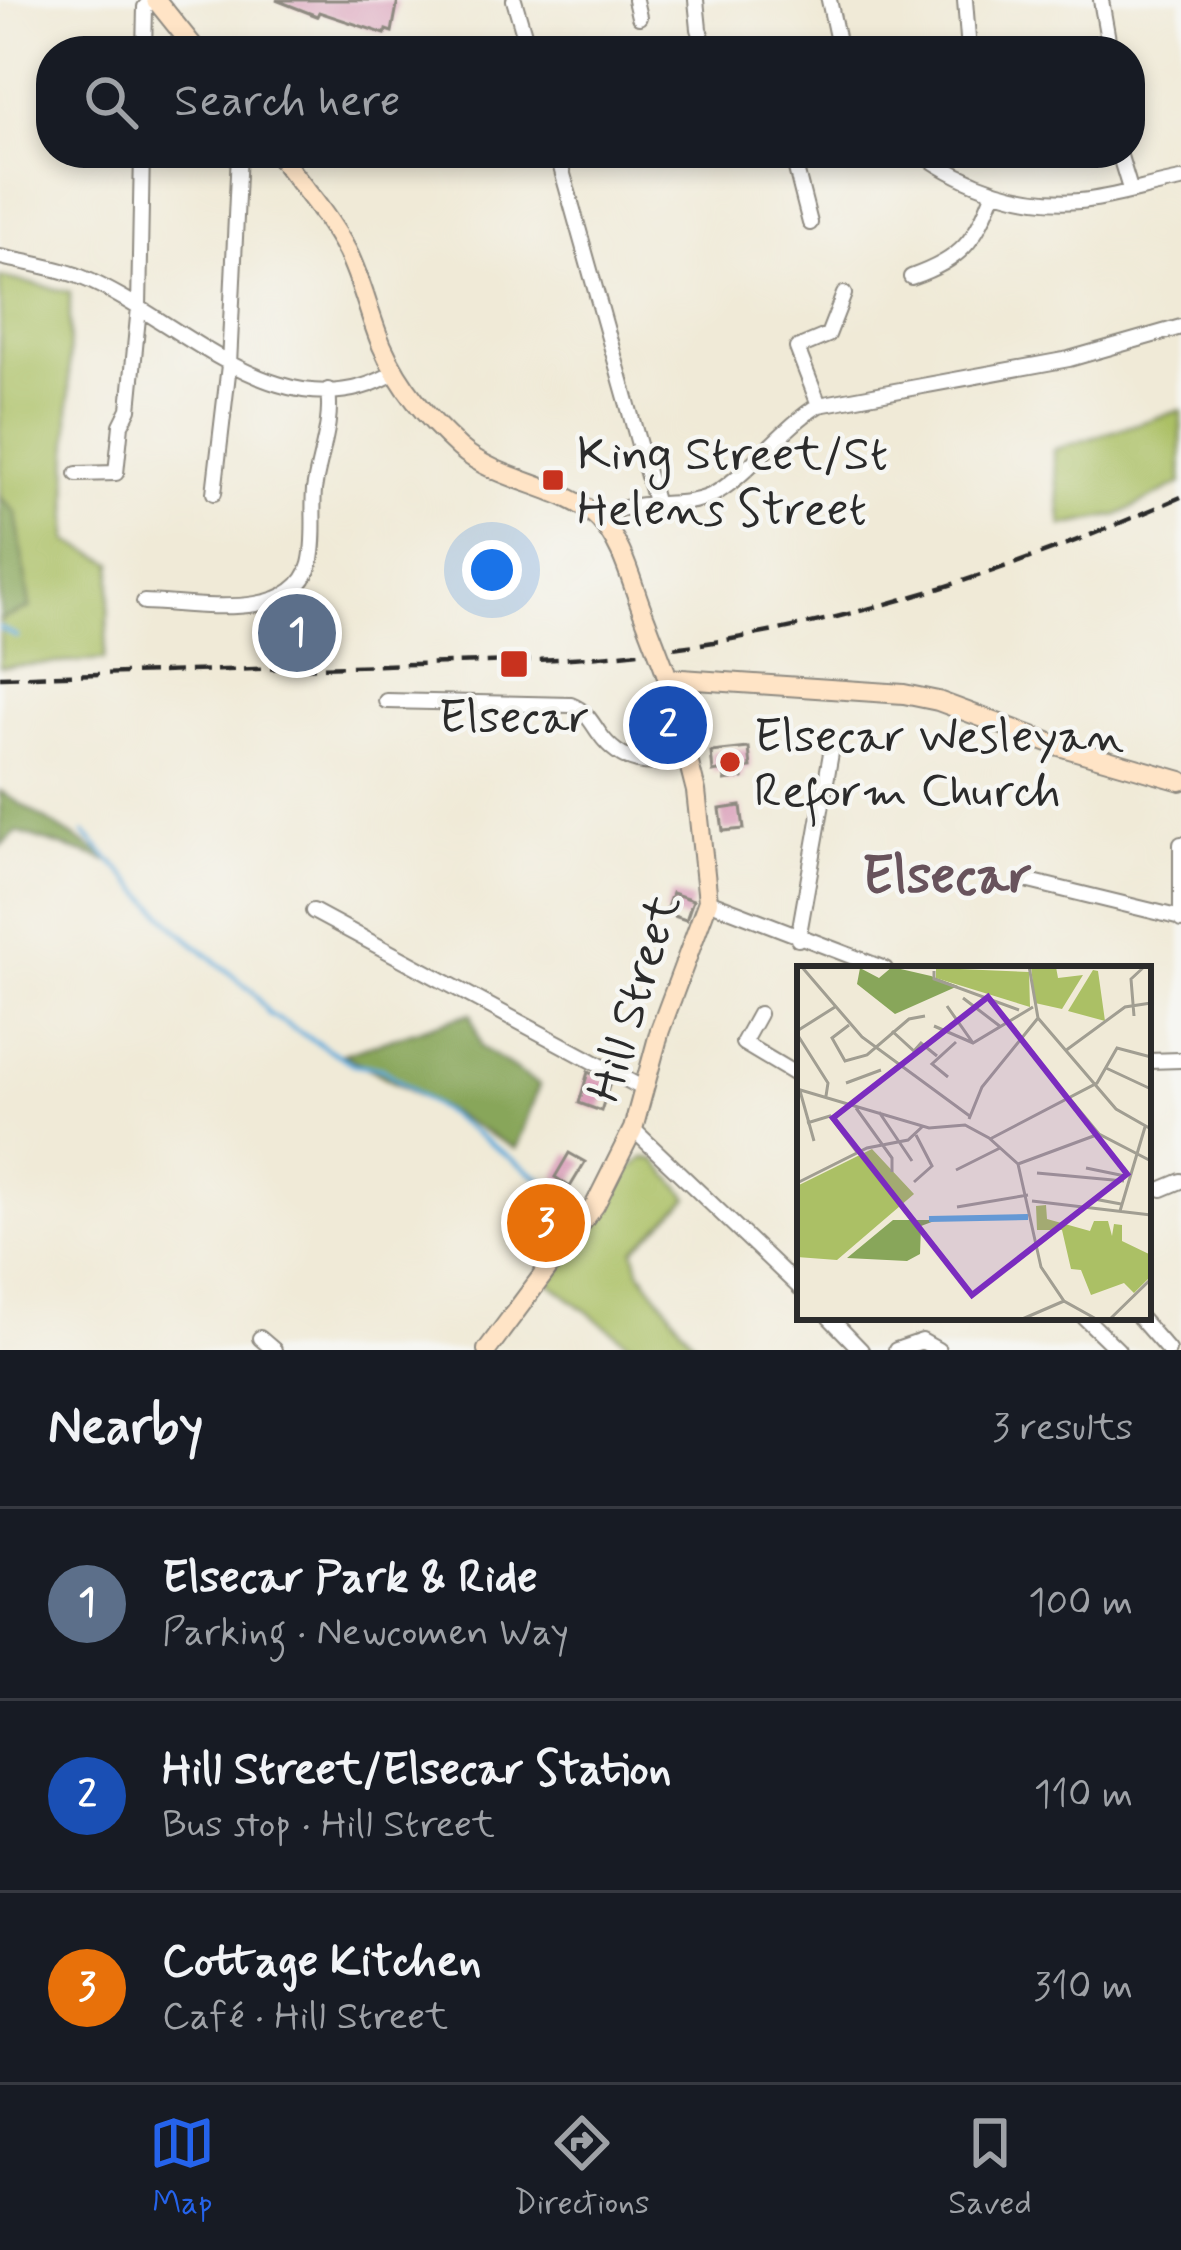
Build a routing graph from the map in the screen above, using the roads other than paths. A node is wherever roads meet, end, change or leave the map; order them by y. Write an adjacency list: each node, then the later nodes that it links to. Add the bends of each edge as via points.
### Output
1 (154, 0): 9 (street); 10 (main road)
2 (514, 0): 11 (street)
3 (635, 0): 8 (street)
4 (696, 0): 12 (street)
5 (829, 0): 13 (street)
6 (965, 0): 14 (street)
7 (1101, 0): 15 (street)
8 (639, 17)
9 (145, 36)
10 (184, 36)
11 (525, 36)
12 (701, 36)
13 (836, 36)
14 (969, 36)
15 (1107, 36)
16 (142, 168): 30 (street)
17 (237, 168): 32 (street)
18 (288, 168): 33 (main road, via 349,256)
19 (561, 168): 38 (street)
20 (796, 168): 26 (street)
21 (955, 168): 25 (street)
22 (1124, 168): 24 (street)
23 (1181, 180): 24 (street)
24 (1130, 189): 25 (street, via 1042,202)
25 (994, 191): 28 (street, via 963,250)
26 (810, 224)
27 (0, 257): 30 (street, via 81,277)
28 (911, 277)
29 (844, 293): 35 (street, via 828,335 797,348)
30 (139, 307): 32 (street); 36 (street, via 116,472)
31 (1181, 327): 35 (street, via 1069,359)
32 (229, 365): 34 (street, via 272,383); 37 (street)
33 (395, 372): 34 (street); 39 (main road, via 475,460)
34 (328, 390): 40 (street, via 310,564 293,592 258,604)
35 (819, 404): 38 (street, via 715,494)
36 (76, 474)
37 (214, 493)
38 (656, 506): 39 (street)
39 (601, 520): 41 (main road, Hill Street, bridge)
40 (144, 602)
41 (666, 674): 44 (main road, Hill Street); 45 (main road, via 938,701)
42 (386, 701): 44 (street, via 571,705 625,758 653,764)
43 (831, 753): 51 (street)
44 (687, 757): 48 (main road, Hill Street)
45 (1181, 781)
46 (1181, 844): 50 (street)
47 (1029, 881): 50 (street)
48 (708, 901): 51 (street); 57 (main road, Hill Street)
49 (313, 911): 57 (street)
50 (1181, 919)
51 (798, 939): 52 (street)
52 (876, 966)
53 (759, 1014): 56 (street, via 742,1042)
54 (1181, 1060): 55 (street)
55 (1151, 1061)
56 (797, 1074)
57 (644, 1089): 58 (main road, Hill Street)
58 (633, 1129): 61 (street); 68 (main road, Hill Street, via 595,1205)
59 (1181, 1181): 60 (street)
60 (1162, 1189)
61 (797, 1283)
62 (832, 1320): 69 (street)
63 (1087, 1320): 72 (street)
64 (1142, 1320): 73 (street)
65 (260, 1339): 67 (street)
66 (1181, 1344): 73 (street)
67 (274, 1350)
68 (488, 1350)
69 (860, 1350)
70 (896, 1350): 71 (street, via 922,1341)
71 (938, 1350)
72 (1118, 1350)
73 (1169, 1350)

